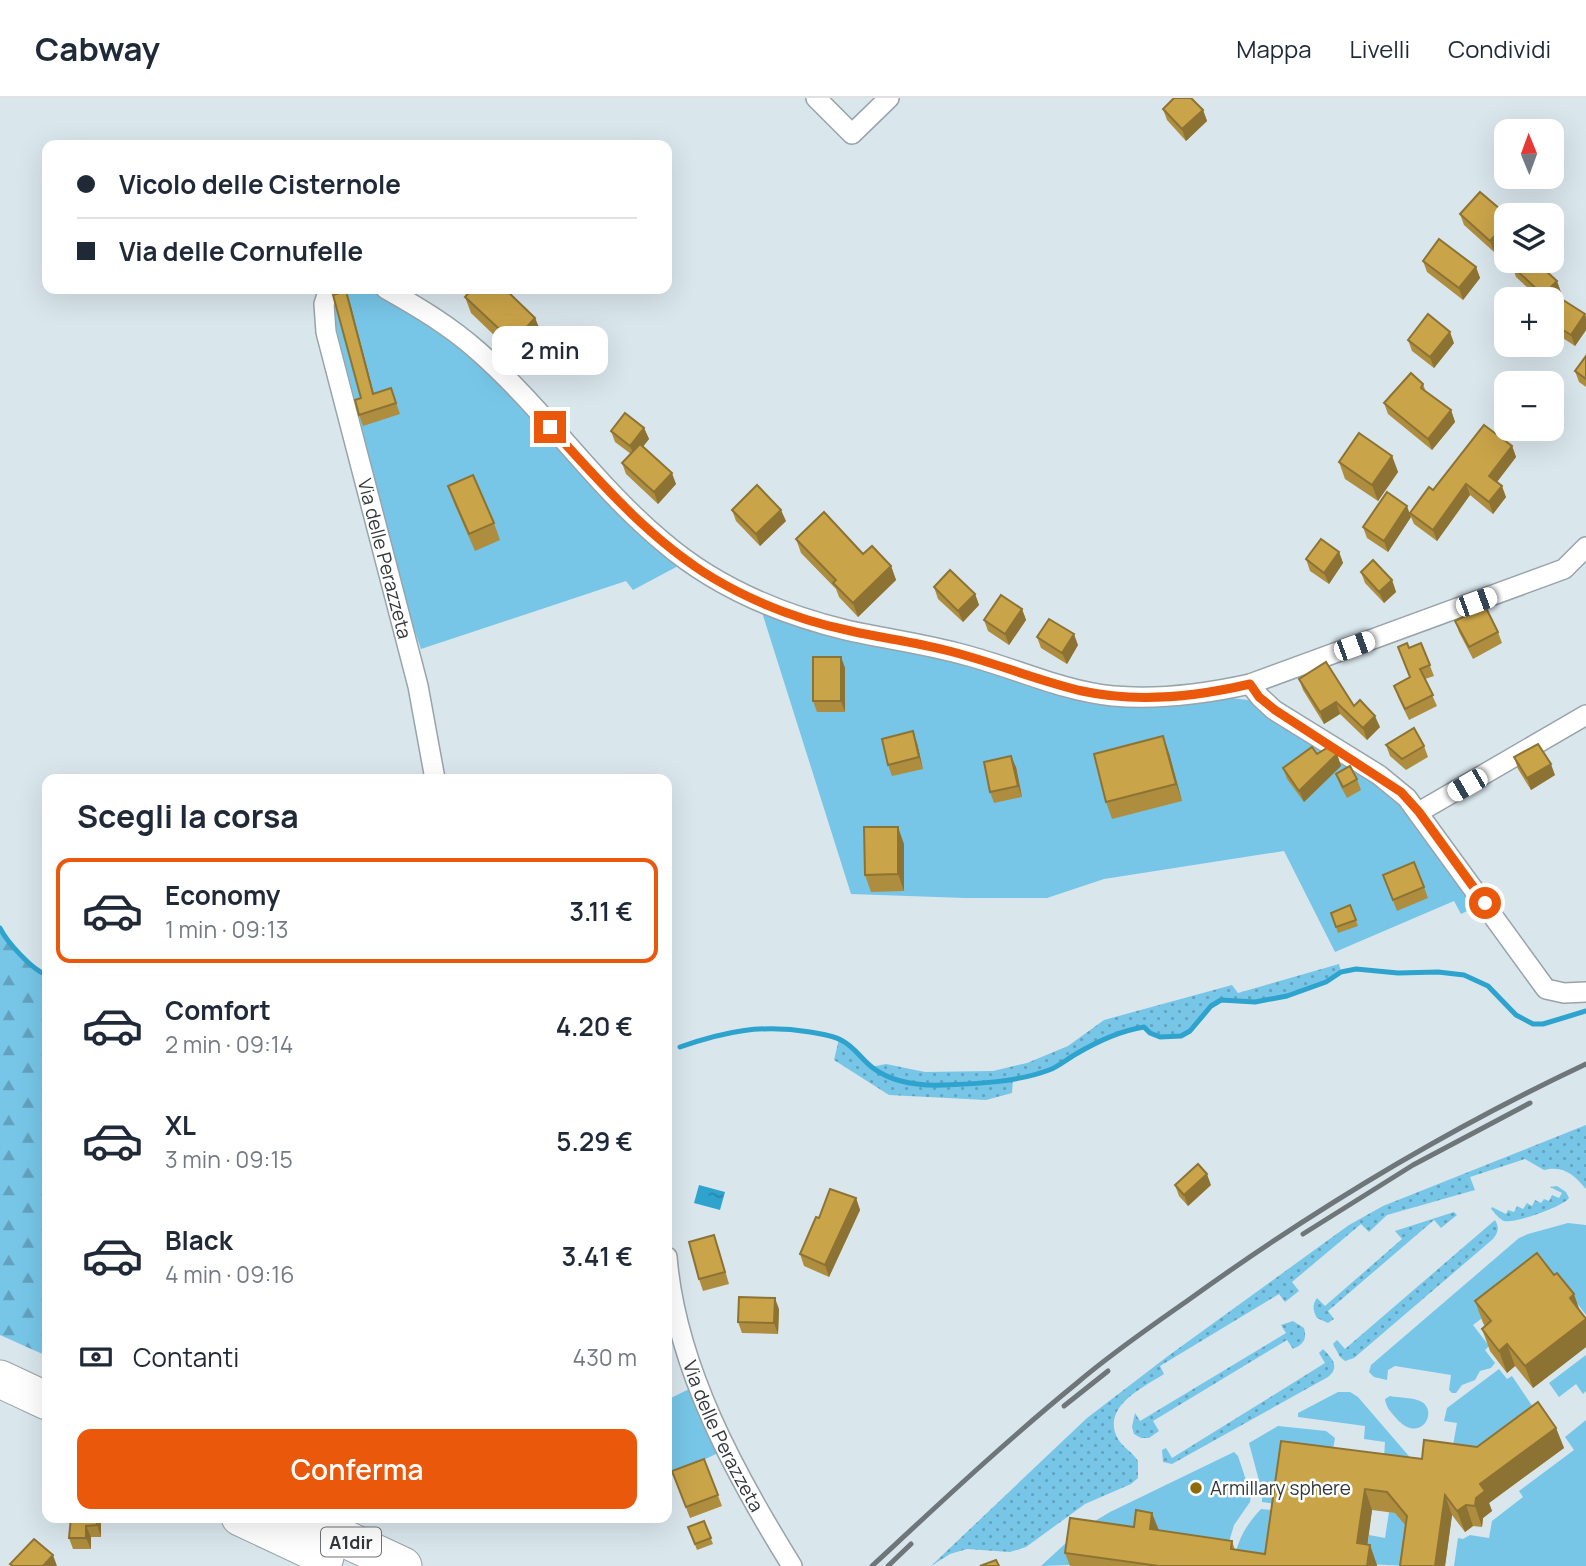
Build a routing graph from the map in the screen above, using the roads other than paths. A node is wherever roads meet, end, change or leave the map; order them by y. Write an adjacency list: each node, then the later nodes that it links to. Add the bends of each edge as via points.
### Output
1 (816, 98): 2 (street, via 852,134)
2 (888, 98)
3 (328, 294): 8 (street, Via delle Perazzeta, via 324,304 328,342 415,674)
4 (394, 294): 6 (street, via 481,353 609,491 662,541 749,597 826,625 952,651 1100,694 1165,697)
5 (1586, 547): 6 (street, via 1564,569)
6 (1250, 684): 9 (street, via 1269,706 1385,780)
7 (1586, 715): 9 (street)
8 (434, 774)
9 (1419, 812): 10 (street, via 1545,989)
10 (1586, 992)
11 (672, 1290): 20 (street, Via delle Perazzeta, via 695,1378 749,1493)
12 (0, 1378): 13 (highway)
13 (42, 1399)
14 (0, 1405): 15 (highway)
15 (42, 1425)
16 (253, 1523): 18 (highway, A1dir)
17 (311, 1523): 19 (highway, A1dir)
18 (346, 1566)
19 (403, 1566)
20 (792, 1566)

